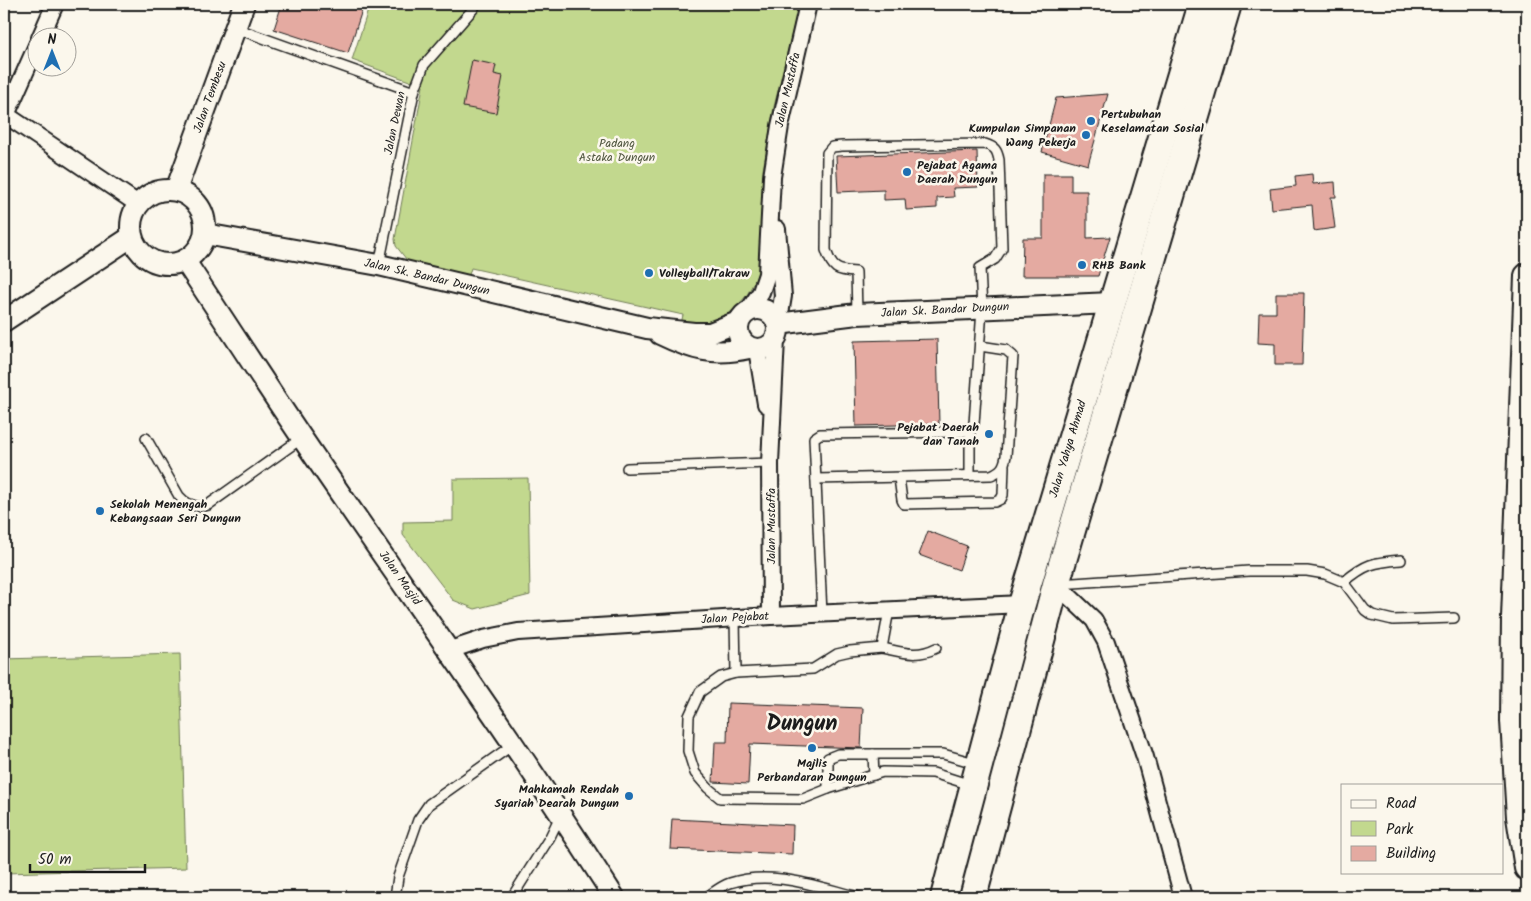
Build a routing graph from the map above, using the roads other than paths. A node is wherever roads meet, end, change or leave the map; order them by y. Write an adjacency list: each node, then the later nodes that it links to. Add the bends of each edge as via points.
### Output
1 (55, 4): 7 (street)
2 (244, 4): 8 (street, Jalan Tembesu)
3 (476, 4): 10 (lane, Jalan Dewan, via 424,65)
4 (808, 4): 12 (street, Jalan Mustaffa, via 780,126)
5 (1202, 4): 20 (main road, Jalan Yahya Ahmad)
6 (1228, 4): 41 (main road)
7 (44, 28)
8 (235, 28): 10 (lane); 13 (street, Jalan Tembesu)
9 (28, 65): 11 (street)
10 (414, 92): 18 (lane, Jalan Dewan)
11 (5, 116): 14 (street)
12 (772, 177): 23 (street, Jalan Mustaffa, via 766,274 761,292); 25 (street, Jalan Mustaffa, via 783,296)
13 (176, 190): 14 (street, via 149,194); 15 (street, via 199,206 205,219)
14 (138, 204): 16 (street, via 131,219)
15 (205, 234): 17 (street, via 201,245); 18 (street, Jalan Sk. Bandar Dungun)
16 (131, 237): 17 (street, via 139,251 152,261 168,265); 24 (street)
17 (184, 261): 32 (street, Jalan Masjid)
18 (379, 265): 26 (street, Jalan Sk. Bandar Dungun)
19 (1527, 276): 58 (main road, via 1513,721 1519,817)
20 (1112, 303): 21 (street, Jalan Sk. Bandar Dungun); 42 (main road, Jalan Yahya Ahmad)
21 (982, 308): 22 (street, Jalan Sk. Bandar Dungun); 22 (lane, via 980,268 995,259 1002,248 998,152 985,144 832,147 827,153 826,250 830,263 840,271 856,272); 27 (lane)
22 (857, 314): 25 (street, Jalan Sk. Bandar Dungun)
23 (743, 316): 25 (street, via 755,308 763,309 770,312); 26 (street, Jalan Sk. Bandar Dungun, via 724,329 710,333); 28 (street, via 737,330 739,337)
24 (4, 321)
25 (776, 327): 28 (street, via 771,345); 30 (street, Jalan Mustaffa)
26 (647, 328): 28 (street, Jalan Sk. Bandar Dungun, via 685,346 700,349 720,352)
27 (980, 346): 29 (lane, via 976,418); 34 (lane, via 1006,350 1013,356)
28 (753, 348): 30 (street, Jalan Mustaffa)
29 (970, 429): 36 (lane); 38 (lane, via 962,432 820,434 814,438)
30 (771, 436): 33 (street, Jalan Mustaffa)
31 (146, 438): 32 (lane, via 179,496 186,504 201,507)
32 (302, 438): 50 (street, Jalan Masjid)
33 (770, 463): 35 (lane); 45 (street, Jalan Mustaffa)
34 (1004, 466): 36 (lane, via 991,475); 37 (lane, via 1003,495 995,502 904,504)
35 (628, 468)
36 (970, 475): 37 (lane)
37 (899, 478): 38 (lane)
38 (816, 479): 44 (lane)
39 (1401, 560): 40 (lane, via 1372,563)
40 (1344, 582): 41 (lane, via 1307,571 1249,571); 47 (lane, via 1372,615 1393,620)
41 (1056, 584): 65 (main road); 66 (street, via 1094,620 1106,642 1145,757)
42 (1022, 604): 43 (street, Jalan Pejabat); 55 (main road, Jalan Yahya Ahmad)
43 (889, 610): 44 (street, Jalan Pejabat); 48 (lane)
44 (822, 614): 45 (street, Jalan Pejabat)
45 (771, 616): 46 (street, Jalan Pejabat)
46 (735, 618): 50 (street, Jalan Pejabat, via 499,634); 51 (lane)
47 (1454, 618)
48 (882, 648): 49 (lane, via 915,655); 51 (lane, via 837,654 813,669)
49 (936, 648)
50 (450, 650): 52 (street, Jalan Masjid)
51 (736, 673): 56 (lane, via 721,677 700,692 689,716 688,751 695,773 720,798 803,799)
52 (514, 744): 57 (street, Jalan Masjid); 59 (lane, via 429,804 414,829)
53 (873, 754): 54 (lane); 55 (lane, via 943,754); 56 (lane, via 838,754 828,758)
54 (874, 775): 55 (lane, via 883,772); 56 (lane)
55 (977, 775): 64 (main road, Jalan Yahya Ahmad)
56 (828, 789)
57 (561, 813): 60 (lane, via 550,837); 61 (street, Jalan Masjid)
58 (1527, 868)
59 (394, 897)
60 (512, 897)
61 (614, 897)
62 (707, 897): 63 (lane, via 743,880 776,878)
63 (859, 897)
64 (944, 897)
65 (973, 897)
66 (1183, 897)

